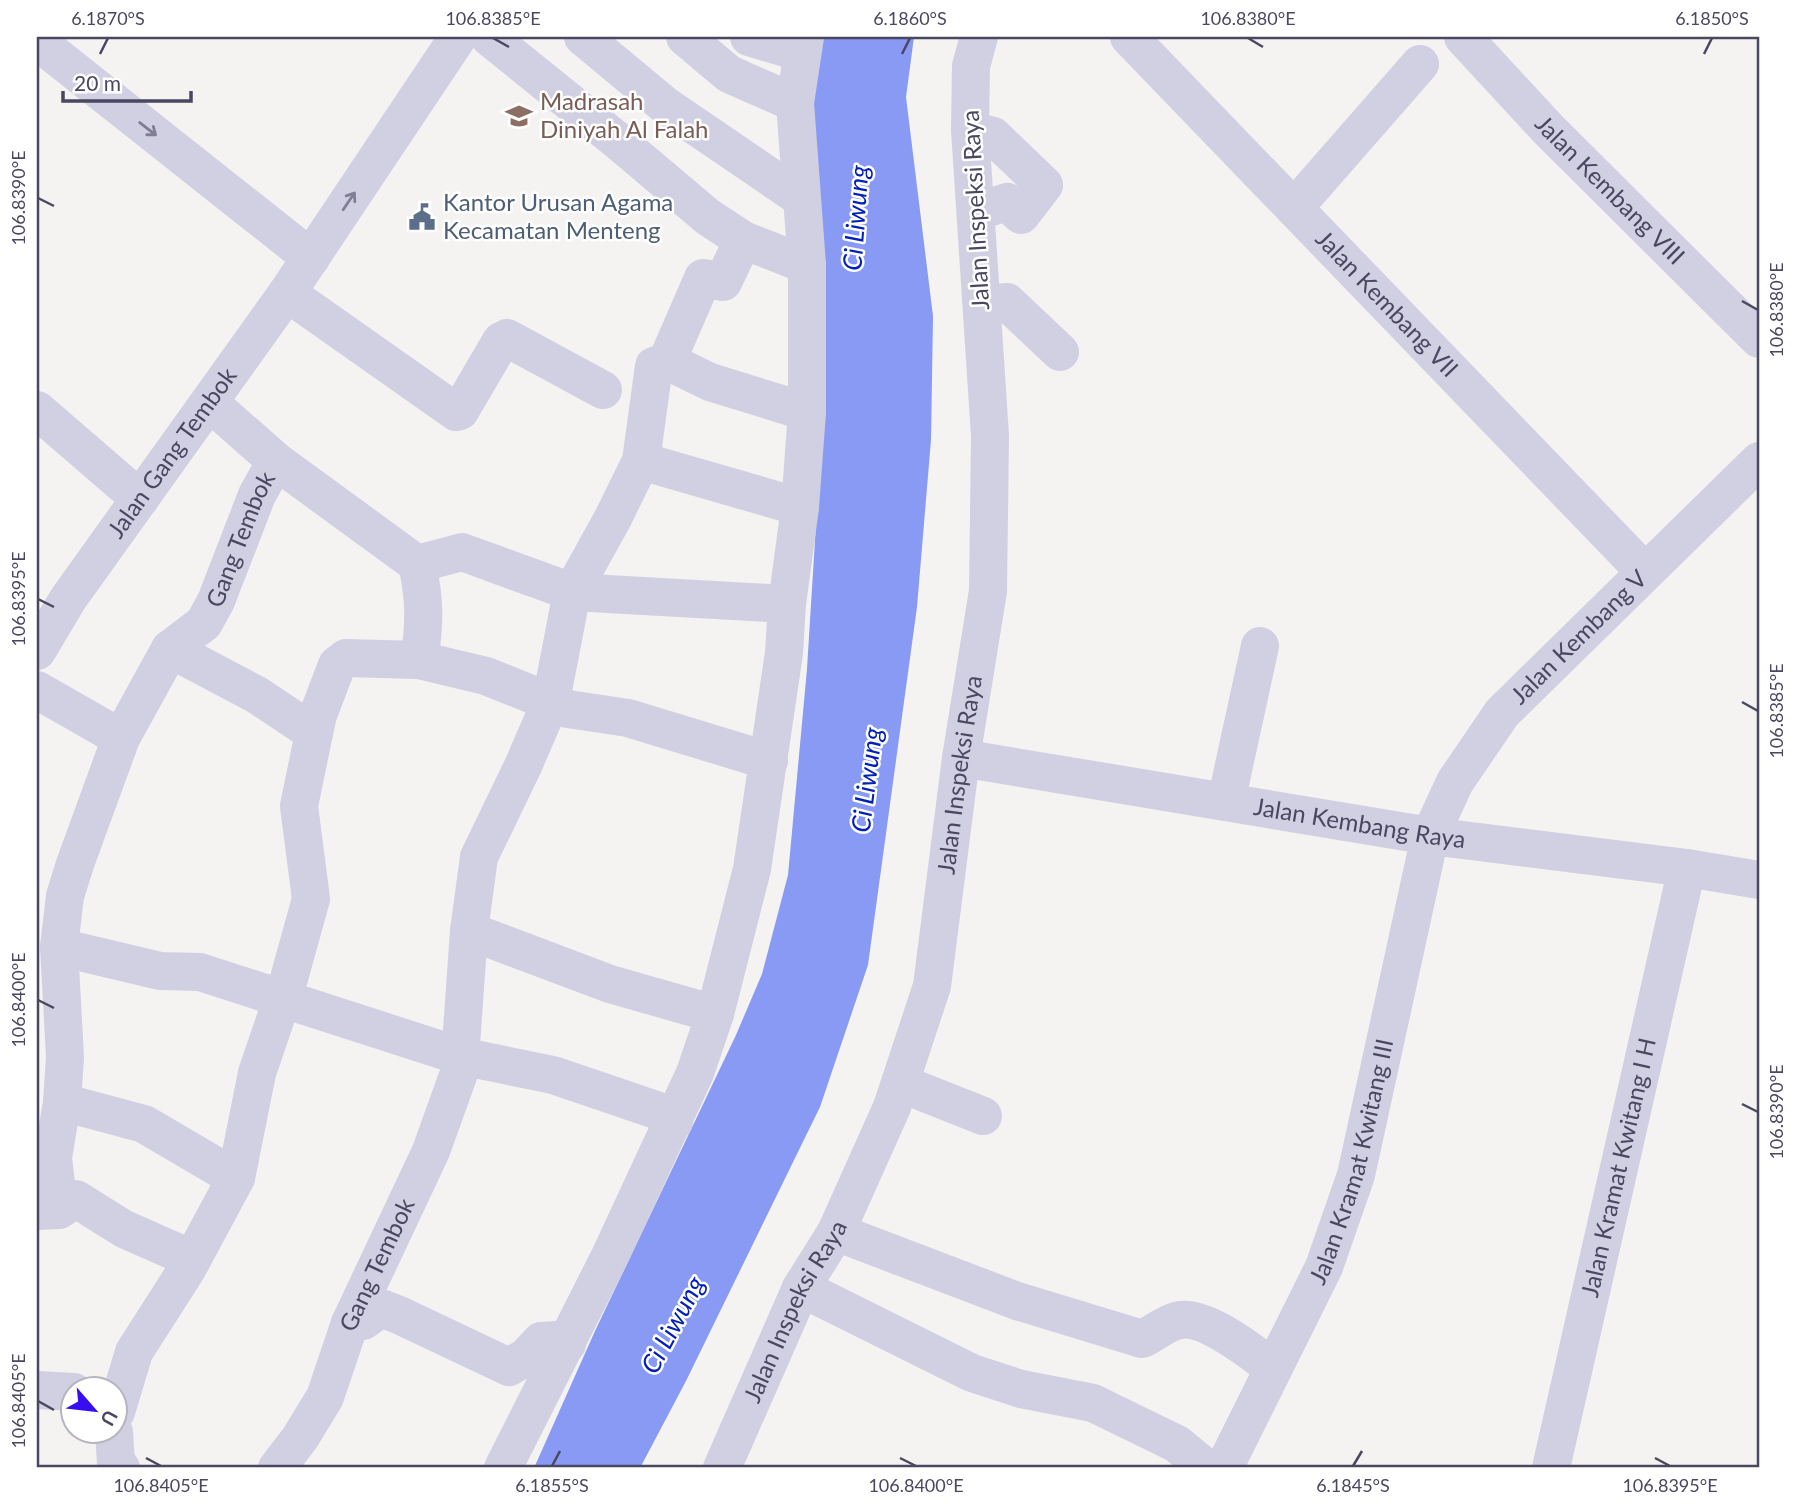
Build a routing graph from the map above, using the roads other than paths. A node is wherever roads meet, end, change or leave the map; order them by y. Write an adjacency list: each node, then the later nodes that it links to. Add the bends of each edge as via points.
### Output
1 (457, 37): 18 (street, Jalan Gang Tembok, one-way to 1)
2 (489, 37): 17 (street, via 708,217)
3 (583, 37): 14 (street, via 666,106)
4 (685, 37): 12 (street, via 729,74)
5 (749, 37): 10 (street)
6 (979, 37): 13 (street, Jalan Inspeksi Raya, via 971,66)
7 (1129, 37): 15 (street, Jalan Kembang VII)
8 (1463, 37): 22 (street, Jalan Kembang VIII, via 1548,129)
9 (37, 41): 18 (street, one-way to 18)
10 (804, 45): 12 (street)
11 (1420, 64): 15 (street)
12 (795, 103): 14 (street)
13 (970, 130): 16 (street, Jalan Inspeksi Raya); 16 (street, via 993,136 1044,186 1021,215 1007,202)
14 (802, 198): 19 (street)
15 (1294, 208): 35 (street, Jalan Kembang VII)
16 (976, 212): 21 (street, Jalan Inspeksi Raya)
17 (743, 240): 19 (street); 24 (street, Gang Tembok, via 723,282 702,278)
18 (311, 258): 20 (street, Jalan Gang Tembok)
19 (807, 265): 28 (street)
20 (287, 293): 25 (street, via 456,412 507,338); 26 (street, Jalan Gang Tembok)
21 (982, 304): 23 (street, via 1007,302); 46 (street, Jalan Inspeksi Raya, via 990,436 988,591)
22 (1759, 339)
23 (1060, 352)
24 (667, 361): 28 (street, via 710,382); 30 (street, Gang Tembok, via 654,366)
25 (603, 390)
26 (210, 403): 29 (street); 32 (street, Jalan Gang Tembok)
27 (37, 410): 32 (street)
28 (807, 412): 33 (street)
29 (276, 461): 34 (street, Gang Tembok); 39 (street, Gang Tembok, via 257,495 216,601 204,622)
30 (641, 461): 33 (street); 36 (street, Gang Tembok)
31 (1759, 461): 35 (street, Jalan Kembang V)
32 (140, 499): 40 (street, Jalan Gang Tembok, via 68,599)
33 (800, 507): 37 (street)
34 (417, 565): 36 (street, via 463,552); 41 (street, via 424,595)
35 (1645, 572): 49 (street, Jalan Kembang V, via 1502,713 1455,782)
36 (572, 592): 37 (street); 43 (street, Gang Tembok)
37 (787, 604): 47 (street)
38 (1260, 646): 48 (street)
39 (170, 649): 44 (street, via 257,695); 45 (street, Gang Tembok)
40 (37, 652)
41 (419, 660): 43 (street, via 486,676); 44 (street, via 359,657 337,664)
42 (37, 690): 45 (street)
43 (551, 702): 47 (street, via 628,718); 52 (street, Gang Tembok, via 479,857)
44 (314, 733): 54 (street, via 299,806 310,899)
45 (121, 738): 53 (street, Gang Tembok, via 65,896)
46 (961, 758): 48 (street, Jalan Kembang Raya); 57 (street, Jalan Inspeksi Raya, via 932,986)
47 (769, 761): 55 (street, via 752,869)
48 (1226, 802): 49 (street, Jalan Kembang Raya)
49 (1430, 836): 50 (street, Jalan Kembang Raya); 68 (street, Jalan Kramat Kwitang III, via 1356,1175 1324,1266)
50 (1687, 868): 51 (street, Jalan Kembang Raya); 79 (street, Jalan Kramat Kwitang I H)
51 (1759, 880)
52 (469, 931): 55 (street, via 610,984); 56 (street, Gang Tembok)
53 (52, 966): 54 (street, via 200,972); 58 (street, Gang Tembok, via 65,1057)
54 (282, 998): 56 (street); 61 (street, via 257,1073)
55 (715, 1014): 60 (street)
56 (460, 1056): 60 (street, via 553,1075 656,1110); 66 (street, Gang Tembok, via 459,1073 431,1151)
57 (900, 1083): 59 (street); 63 (street, Jalan Inspeksi Raya)
58 (61, 1102): 61 (street, via 144,1124); 62 (street, Gang Tembok)
59 (983, 1115)
60 (674, 1122): 67 (street)
61 (236, 1178): 64 (street)
62 (48, 1211): 64 (street, Gang Tembok, via 76,1199 124,1229)
63 (836, 1232): 65 (street, Jalan Inspeksi Raya); 68 (street, via 1017,1301 1142,1339 1173,1321 1219,1329)
64 (192, 1259): 69 (street, via 134,1352)
65 (801, 1289): 76 (street, Jalan Inspeksi Raya); 77 (street, via 972,1373 1021,1389 1093,1403 1177,1444)
66 (350, 1323): 67 (street, via 363,1321 381,1308 509,1367 541,1341); 74 (street, Gang Tembok, via 325,1397)
67 (566, 1343): 75 (street)
68 (1273, 1368): 78 (street, Jalan Kramat Kwitang III)
69 (126, 1376)
70 (37, 1390): 71 (street)
71 (60, 1391)
72 (116, 1446): 73 (street, via 116,1463)
73 (121, 1468)
74 (277, 1468)
75 (503, 1468)
76 (722, 1468)
77 (1206, 1468)
78 (1224, 1468)
79 (1550, 1468)

